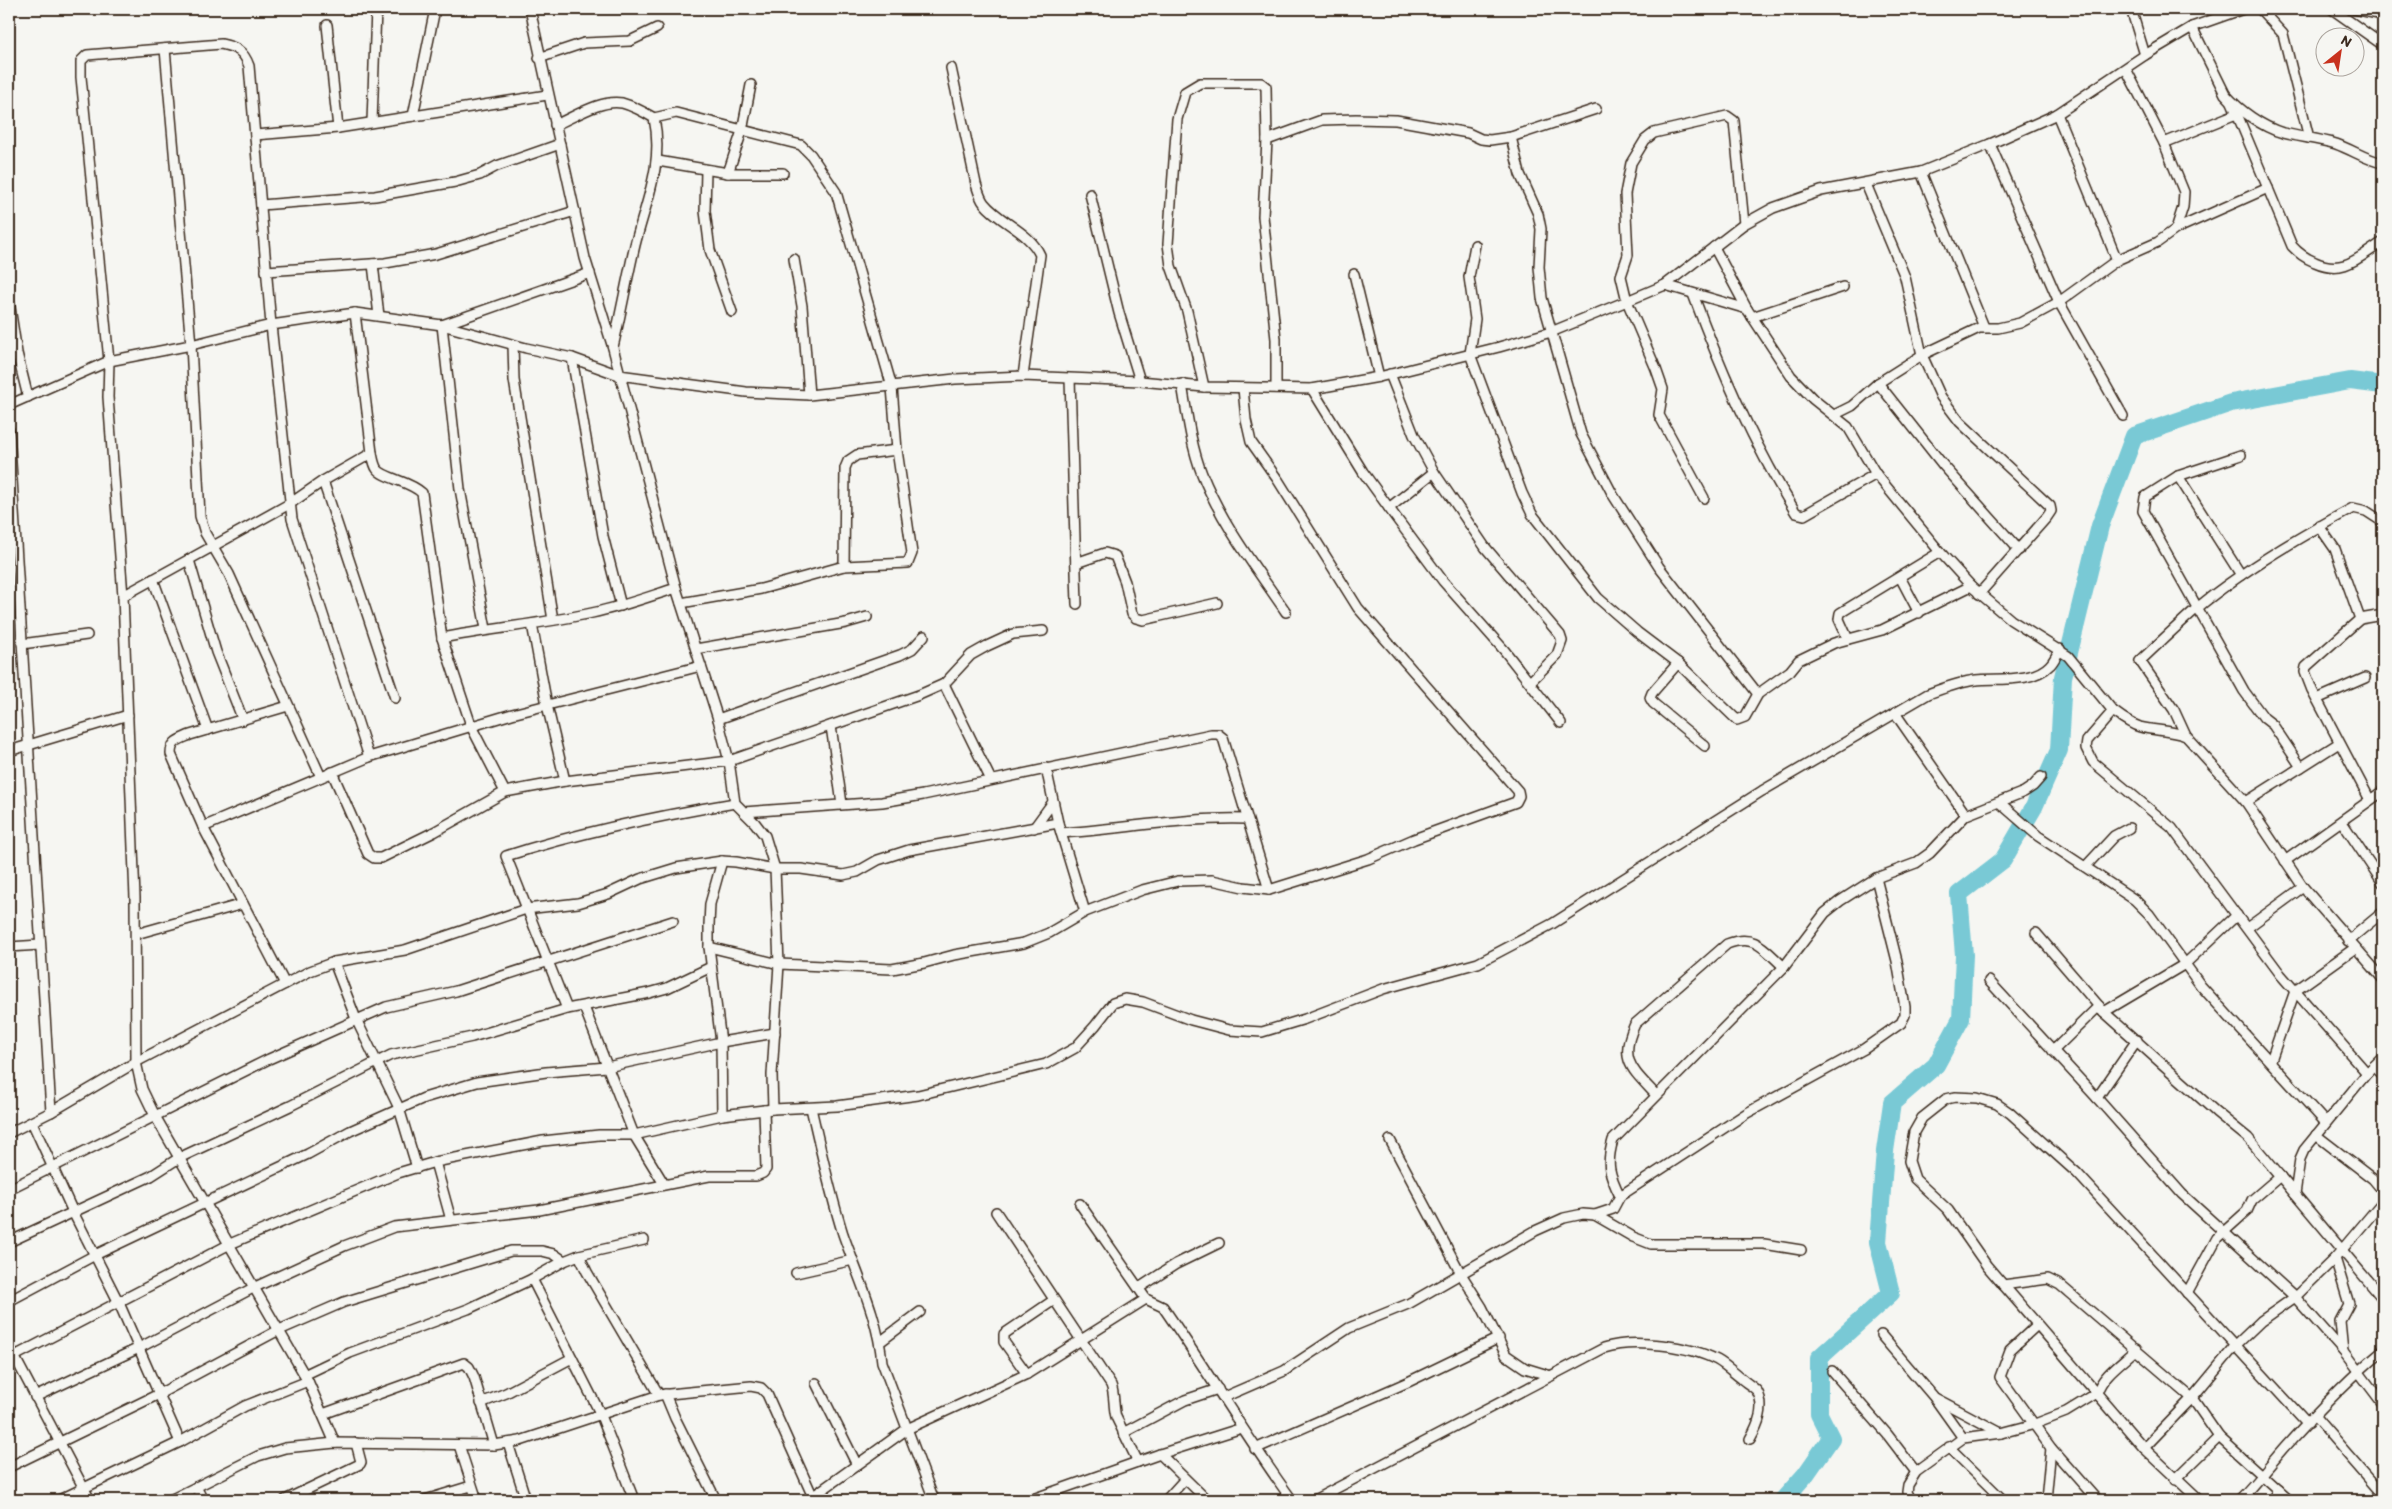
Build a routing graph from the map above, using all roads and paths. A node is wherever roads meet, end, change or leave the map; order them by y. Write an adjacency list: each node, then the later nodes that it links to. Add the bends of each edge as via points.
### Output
1 (376, 9): 28 (street)
2 (435, 9): 26 (street)
3 (530, 9): 17 (street)
4 (2131, 9): 16 (street)
5 (2243, 9): 9 (street)
6 (2260, 9): 34 (street, via 2283,34)
7 (2332, 9): 14 (street)
8 (2354, 9): 10 (street)
9 (2226, 11): 12 (street)
10 (2383, 15)
11 (327, 26): 30 (street)
12 (2192, 27): 16 (street); 22 (street, via 2218,84)
13 (657, 28): 17 (street, via 630,41 584,43)
14 (2383, 46)
15 (165, 49): 32 (street, via 221,44 234,46 246,56); 75 (street); 82 (street, via 87,55 81,61)
16 (2145, 55): 19 (street)
17 (539, 58): 21 (street)
18 (951, 68): 85 (street, via 976,184 983,201 991,211 1035,244 1040,255)
19 (2126, 69): 24 (street); 36 (street)
20 (751, 85): 31 (street)
21 (548, 95): 26 (street); 29 (street)
22 (2232, 102): 25 (street); 34 (street, via 2272,129)
23 (1596, 109): 33 (street)
24 (2058, 114): 38 (street); 56 (street)
25 (2236, 114): 36 (street); 46 (street)
26 (413, 116): 28 (street)
27 (654, 118): 29 (street, via 632,106 605,104); 31 (street, via 676,113); 39 (street, via 658,134)
28 (372, 122): 30 (street)
29 (555, 125): 37 (street)
30 (338, 128): 32 (street)
31 (742, 131): 43 (street); 91 (street, via 801,144 836,192)
32 (255, 135): 48 (street)
33 (1511, 137): 35 (street, via 1481,139 1468,133 1396,120 1356,119 1316,122); 74 (street, via 1520,174 1538,214 1542,298)
34 (2309, 138): 40 (street, via 2337,144)
35 (1267, 140): 92 (street, via 1264,84 1200,83 1190,88 1182,99 1177,119 1168,244); 94 (street, via 1263,216 1276,339)
36 (2164, 143): 51 (street, via 2184,192)
37 (560, 144): 48 (street, via 455,182 375,196); 49 (street)
38 (1990, 144): 42 (street); 66 (street)
39 (658, 161): 41 (street); 77 (street, via 635,245)
40 (2383, 163)
41 (706, 170): 43 (street); 68 (street, via 705,211 710,250)
42 (1921, 172): 45 (street); 73 (street)
43 (728, 173): 44 (street)
44 (783, 173)
45 (1866, 184): 50 (street, via 1821,191 1773,208); 80 (street, via 1905,277)
46 (2268, 188): 51 (street); 52 (street, via 2292,246 2307,259 2341,268)
47 (1090, 194): 88 (street)
48 (261, 205): 58 (street)
49 (575, 211): 57 (street, via 436,254); 59 (street)
50 (1744, 224): 54 (street); 65 (street, via 1731,117 1654,133 1638,151 1627,176 1628,256 1621,276)
51 (2176, 229): 56 (street, via 2158,242)
52 (2383, 242)
53 (1475, 245): 78 (street, via 1469,277 1475,319)
54 (1714, 247): 61 (street); 69 (street)
55 (794, 259): 96 (street)
56 (2117, 260): 66 (street)
57 (374, 264): 58 (street); 70 (street)
58 (266, 271): 71 (street)
59 (590, 273): 72 (street); 77 (street)
60 (1354, 274): 86 (street)
61 (1665, 285): 63 (street); 65 (street)
62 (1843, 287): 69 (street)
63 (1693, 294): 69 (street); 108 (street, via 1739,411 1796,513 1804,515)
64 (9, 301): 79 (street)
65 (1627, 301): 74 (street); 112 (street, via 1663,389 1658,415)
66 (2059, 302): 73 (street, via 2014,325); 101 (street)
67 (355, 312): 70 (street); 71 (street); 105 (street)
68 (732, 312)
69 (1749, 313): 100 (street, via 1791,376)
70 (379, 316): 72 (street)
71 (271, 325): 75 (street); 113 (street)
72 (442, 326): 76 (street); 143 (street, via 460,489)
73 (1984, 327): 80 (street)
74 (1551, 332): 78 (street); 157 (street, via 1581,434 1613,495 1659,567)
75 (191, 345): 82 (street); 117 (street, via 200,516)
76 (512, 345): 81 (street); 141 (street, via 514,380)
77 (613, 348): 84 (street)
78 (1470, 354): 83 (street); 152 (street, via 1532,514 1598,598)
79 (13, 355): 97 (street)
80 (1922, 355): 89 (street); 118 (street, via 1941,397 1960,422 2050,506 2047,517)
81 (572, 358): 84 (street); 134 (street, via 603,536)
82 (109, 361): 97 (street); 130 (street, via 108,397)
83 (1390, 374): 86 (street); 107 (street, via 1414,436)
84 (619, 375): 96 (street, via 746,392); 128 (street)
85 (1023, 376): 87 (street); 91 (street, via 955,379)
86 (1379, 377): 95 (street)
87 (1070, 379): 88 (street); 122 (street)
88 (1140, 381): 90 (street)
89 (1878, 382): 99 (street); 118 (street, via 1942,465)
90 (1182, 384): 92 (street); 136 (street, via 1192,443 1216,506)
91 (892, 387): 96 (street); 104 (street)
92 (1204, 387): 93 (street)
93 (1243, 388): 94 (street); 209 (street, via 1251,442 1358,608 1484,750 1519,796 1516,802 1368,859)
94 (1276, 388): 95 (street)
95 (1312, 389): 114 (street)
96 (810, 395)
97 (28, 397): 98 (street)
98 (9, 405)
99 (1852, 406): 100 (street); 102 (street)
100 (1834, 415): 102 (street)
101 (2124, 416)
102 (1848, 427): 108 (street)
103 (9, 430): 111 (street)
104 (897, 450): 123 (street, via 858,455 848,461 845,468); 123 (street, via 912,554 910,562)
105 (372, 453): 110 (street); 147 (street, via 376,468 382,474 415,486 422,492)
106 (2241, 455): 109 (street)
107 (1434, 472): 114 (street); 155 (street, via 1485,547 1560,635 1562,641 1557,655)
108 (1876, 474): 119 (street)
109 (2178, 476): 124 (street); 135 (street, via 2145,497 2143,511)
110 (324, 481): 113 (street); 158 (street)
111 (10, 488): 120 (street)
112 (1704, 498)
113 (291, 503): 117 (street); 176 (street, via 296,536)
114 (1389, 508): 155 (street, via 1443,581)
115 (2383, 522): 116 (street, via 2366,511 2353,508)
116 (2319, 526): 124 (street); 140 (street, via 2335,549)
117 (213, 546): 121 (street); 161 (street, via 233,582)
118 (2018, 550): 129 (street)
119 (1940, 552): 125 (street); 127 (street)
120 (13, 560): 149 (street)
121 (189, 560): 126 (street); 166 (street, via 216,652)
122 (1076, 563): 132 (street, via 1105,553 1115,556 1132,614 1143,620); 133 (street)
123 (844, 566): 131 (street, via 761,589)
124 (2241, 575): 135 (street)
125 (1900, 577): 137 (street); 148 (street, via 1840,613 1839,619)
126 (153, 579): 130 (street); 170 (street)
127 (1970, 586): 129 (street); 137 (street)
128 (676, 588): 131 (street); 134 (street)
129 (1979, 594): 151 (street, via 2011,620)
130 (123, 596): 164 (street)
131 (681, 603): 150 (street)
132 (1217, 603)
133 (1077, 604)
134 (621, 606): 141 (street)
135 (2197, 608): 171 (street, via 2140,661 2174,710); 178 (street, via 2244,691 2273,725)
136 (1286, 612)
137 (1919, 613): 148 (street, via 1882,630)
138 (2383, 614): 140 (street)
139 (868, 617): 150 (street)
140 (2360, 619): 159 (street, via 2306,667 2305,672)
141 (553, 620): 142 (street)
142 (532, 624): 143 (street); 160 (street)
143 (486, 629): 147 (street)
144 (1043, 631): 156 (street, via 1013,634 970,654)
145 (87, 636): 149 (street)
146 (924, 636): 165 (street, via 912,649 900,655)
147 (442, 638): 169 (street)
148 (1848, 639): 157 (street, via 1834,642 1799,660 1790,671)
149 (22, 644): 173 (street)
150 (696, 649): 153 (street)
151 (2060, 649): 162 (street); 163 (street, via 2042,671 2014,679 1976,680 1950,685)
152 (1678, 663): 157 (street, via 1736,720 1745,717); 174 (street, via 1650,698)
153 (701, 666): 160 (street); 165 (street)
154 (2365, 678): 159 (street)
155 (1530, 682): 167 (street)
156 (944, 684): 168 (street); 183 (street)
157 (1758, 694)
158 (396, 698)
159 (2318, 699): 172 (street)
160 (547, 705): 169 (street); 184 (street)
161 (288, 706): 166 (street); 181 (street)
162 (2113, 711): 171 (street, via 2140,727); 214 (street, via 2087,741 2088,755 2172,828)
163 (1895, 713): 194 (street); 253 (street, via 1762,791 1552,924 1478,963 1383,989 1262,1032 1229,1030 1125,999 1113,1003 1075,1048 1046,1064 918,1094)
164 (128, 715): 173 (street); 218 (street)
165 (718, 719): 177 (street)
166 (243, 720): 170 (street)
167 (1561, 723)
168 (832, 726): 177 (street); 192 (street)
169 (472, 728): 176 (street); 186 (street)
170 (208, 730): 198 (street, via 175,741 171,748)
171 (2186, 736): 189 (street)
172 (2340, 743): 178 (street); 187 (street)
173 (29, 744): 175 (street); 220 (street)
174 (1706, 746)
175 (9, 751)
176 (368, 757): 180 (street)
177 (729, 761): 184 (street); 190 (street)
178 (2301, 767): 189 (street)
179 (1046, 768): 183 (street); 188 (street); 195 (street, via 1218,734 1223,738)
180 (332, 772): 181 (street); 186 (street, via 368,854 374,858 381,858 434,832)
181 (321, 777): 198 (street)
182 (2041, 777): 191 (street, via 2028,789)
183 (991, 780): 192 (street, via 882,802)
184 (565, 781): 186 (street)
185 (2383, 791): 187 (street)
186 (505, 792)
187 (2370, 800): 196 (street)
188 (1053, 802): 197 (street); 199 (street)
189 (2246, 802): 203 (street)
190 (735, 803): 193 (street); 211 (street, via 644,819 506,856)
191 (2000, 803): 194 (street); 204 (street, via 2038,836)
192 (842, 804): 193 (street)
193 (744, 812): 205 (street, via 765,836)
194 (1966, 815): 206 (street, via 1916,863)
195 (1246, 819): 201 (street, via 1179,820); 209 (street)
196 (2342, 822): 203 (street); 207 (street)
197 (1058, 823): 199 (street); 201 (street)
198 (203, 827): 210 (street)
199 (1034, 828): 205 (street, via 908,850 844,875)
200 (2129, 828): 204 (street, via 2114,836)
201 (1061, 833): 212 (street)
202 (722, 861): 205 (street); 211 (street, via 667,870 578,903); 222 (street, via 710,904)
203 (2285, 861): 208 (street)
204 (2086, 866): 227 (street, via 2135,900)
205 (775, 869): 226 (street)
206 (1876, 878): 228 (street, via 1825,913); 273 (street, via 1905,1007 1901,1023 1864,1049 1747,1113)
207 (2383, 883)
208 (2303, 887): 216 (street); 219 (street)
209 (1269, 890): 212 (street, via 1212,880 1178,881 1142,890)
210 (243, 904): 218 (street); 232 (street)
211 (526, 909): 224 (street); 225 (street, via 405,950)
212 (1085, 912): 226 (street, via 1049,933 1024,942 892,969)
213 (2383, 912): 219 (street)
214 (2237, 915): 216 (street); 227 (street)
215 (673, 921): 224 (street)
216 (2247, 928): 233 (street)
217 (2036, 932): 236 (street)
218 (136, 934): 244 (street)
219 (2348, 940): 223 (street)
220 (40, 945): 221 (street); 255 (street)
221 (9, 947)
222 (709, 947): 226 (street); 229 (street)
223 (2355, 948): 230 (street); 233 (street)
224 (547, 961): 235 (street); 237 (street, via 456,991 386,1007)
225 (334, 962): 232 (street); 237 (street)
226 (779, 964): 238 (street)
227 (2185, 964): 236 (street); 243 (street, via 2230,1020)
228 (1784, 967): 250 (street); 250 (street, via 1759,944 1740,939 1727,944 1635,1024 1629,1037 1629,1066)
229 (711, 968): 234 (street, via 668,988); 240 (street)
230 (2383, 979)
231 (1989, 981): 241 (street)
232 (285, 984): 244 (street)
233 (2295, 992): 243 (street); 248 (street)
234 (584, 1007): 235 (street); 246 (street)
235 (567, 1009): 245 (street, via 472,1037 391,1055)
236 (2102, 1009): 239 (street); 241 (street)
237 (356, 1019): 245 (street); 257 (street)
238 (774, 1033): 240 (street); 254 (street)
239 (2137, 1040): 251 (street); 268 (street, via 2248,1138)
240 (721, 1042): 246 (street); 256 (street)
241 (2053, 1051): 251 (street)
242 (2383, 1057): 247 (street)
243 (2270, 1060): 259 (street)
244 (136, 1062): 255 (street); 257 (street, via 142,1089)
245 (376, 1063): 252 (street); 264 (street)
246 (607, 1066): 252 (street, via 477,1082); 261 (street)
247 (2374, 1066): 248 (street); 249 (street)
248 (2367, 1073): 259 (street)
249 (2383, 1075)
250 (1656, 1094): 273 (street, via 1613,1140 1608,1158 1609,1171)
251 (2097, 1098): 281 (street, via 2182,1194)
252 (399, 1108): 267 (street); 275 (street)
253 (811, 1108): 254 (street); 292 (street, via 826,1173)
254 (768, 1109): 256 (street); 269 (street, via 767,1163 763,1173 756,1176 709,1176)
255 (51, 1112): 258 (street)
256 (722, 1115): 261 (street)
257 (155, 1116): 264 (street); 266 (street)
258 (32, 1122): 260 (street); 266 (street)
259 (2326, 1122): 262 (street)
260 (9, 1133)
261 (634, 1135): 265 (street, via 543,1140); 269 (street)
262 (2316, 1135): 271 (street, via 2373,1179); 272 (street, via 2300,1159)
263 (1390, 1140): 294 (street)
264 (179, 1158): 275 (street); 277 (street, via 151,1176)
265 (435, 1162): 267 (street); 280 (street)
266 (53, 1167): 270 (street); 277 (street)
267 (417, 1168): 284 (street, via 398,1173)
268 (2280, 1176): 272 (street); 281 (street, via 2252,1200 2247,1211)
269 (664, 1184): 280 (street, via 539,1210)
270 (9, 1189)
271 (2383, 1191)
272 (2295, 1194): 287 (street)
273 (1620, 1196): 279 (street, via 1613,1209)
274 (2383, 1201): 287 (street)
275 (205, 1202): 284 (street); 288 (street)
276 (1080, 1204): 298 (street)
277 (72, 1212): 283 (street); 288 (street)
278 (996, 1212): 303 (street)
279 (1596, 1215): 286 (street, via 1651,1244 1764,1244); 294 (street, via 1564,1218 1542,1227)
280 (451, 1220): 297 (street, via 394,1227)
281 (2224, 1232): 299 (street, via 2214,1242); 300 (street)
282 (644, 1240): 289 (street)
283 (9, 1242)
284 (230, 1244): 297 (street); 305 (street)
285 (1219, 1244): 298 (street, via 1176,1264)
286 (1801, 1250)
287 (2342, 1250): 290 (street); 302 (street)
288 (95, 1255): 304 (street); 305 (street)
289 (580, 1255): 291 (street); 330 (street, via 587,1272)
290 (2335, 1258): 300 (street); 318 (street, via 2349,1304 2340,1321)
291 (564, 1260): 295 (street); 308 (street, via 554,1254 511,1250 344,1302)
292 (853, 1260): 293 (street); 312 (street)
293 (796, 1273)
294 (1461, 1274): 310 (street); 327 (street, via 1408,1304 1349,1328 1284,1371)
295 (532, 1279): 320 (street); 325 (street, via 468,1309 350,1353)
296 (2003, 1285): 299 (street, via 1948,1210 1915,1179 1909,1161 1914,1132 1922,1118 1946,1099 1976,1098 1997,1104 2010,1113 2077,1173); 307 (street); 316 (street, via 2054,1281)
297 (253, 1288): 308 (street); 315 (street)
298 (1139, 1288): 301 (street)
299 (2187, 1293): 314 (street)
300 (2295, 1297): 314 (street, via 2260,1321); 318 (street)
301 (1146, 1298): 311 (street); 327 (street, via 1163,1307)
302 (2383, 1299)
303 (1054, 1300): 311 (street); 323 (street, via 1004,1334 1004,1342)
304 (9, 1301)
305 (119, 1302): 315 (street); 319 (street)
306 (920, 1312): 312 (street)
307 (2037, 1326): 328 (street); 339 (street, via 2010,1350 2000,1377)
308 (278, 1331): 325 (street); 329 (street)
309 (1881, 1335): 331 (street)
310 (1499, 1338): 324 (street, via 1506,1355 1514,1361); 357 (street)
311 (1080, 1340): 323 (street); 342 (street, via 1111,1385 1114,1410)
312 (880, 1342): 341 (street, via 882,1362)
313 (9, 1346): 319 (street)
314 (2236, 1346): 333 (street); 338 (street)
315 (139, 1348): 329 (street); 332 (street)
316 (2136, 1349): 328 (street, via 2106,1378); 333 (street)
317 (2383, 1350): 322 (street)
318 (2343, 1351): 322 (street)
319 (11, 1357): 332 (street)
320 (572, 1358): 334 (street); 336 (street)
321 (1832, 1371): 362 (street)
322 (2358, 1371): 335 (street); 338 (street)
323 (1027, 1374): 341 (street)
324 (1551, 1376): 346 (street, via 1617,1344 1702,1353 1719,1361 1756,1391 1760,1404 1759,1423); 387 (street)
325 (306, 1378): 337 (street); 348 (street, via 245,1406)
326 (816, 1383): 360 (street)
327 (1221, 1393): 340 (street); 342 (street, via 1185,1400)
328 (2097, 1393): 339 (street, via 2066,1412); 356 (street)
329 (160, 1394): 347 (street); 348 (street)
330 (662, 1394): 336 (street); 371 (street, via 751,1386 761,1388 767,1394); 382 (street)
331 (1933, 1396): 343 (street); 345 (street)
332 (35, 1397): 347 (street)
333 (2192, 1398): 344 (street); 356 (street)
334 (481, 1403): 337 (street, via 471,1370 464,1364); 353 (street)
335 (2383, 1404)
336 (600, 1413): 351 (street); 381 (street)
337 (323, 1414): 349 (street)
338 (2312, 1420): 363 (street); 370 (street)
339 (2034, 1424): 343 (street); 355 (street)
340 (1242, 1428): 357 (street); 358 (street)
341 (907, 1429): 360 (street); 372 (street)
342 (1123, 1433): 359 (street)
343 (2001, 1433): 345 (street)
344 (2219, 1437): 363 (street); 365 (street)
345 (1963, 1438): 354 (street)
346 (1750, 1439)
347 (59, 1442): 361 (street); 368 (street)
348 (180, 1442): 368 (street)
349 (335, 1443): 350 (street); 367 (street, via 271,1451)
350 (356, 1443): 352 (street); 377 (street, via 360,1464)
351 (508, 1444): 353 (street); 380 (street)
352 (460, 1445): 353 (street); 366 (street)
353 (494, 1445)
354 (1949, 1447): 362 (street); 389 (street)
355 (2051, 1448): 390 (street); 391 (street)
356 (2144, 1448): 365 (street)
357 (1255, 1449): 386 (street)
358 (1160, 1454): 359 (street); 364 (street)
359 (1138, 1462): 383 (street)
360 (857, 1465): 371 (street)
361 (9, 1467)
362 (1916, 1472): 388 (street, via 1908,1485)
363 (2262, 1477): 369 (street); 393 (street)
364 (1185, 1480): 384 (street); 385 (street)
365 (2175, 1480): 392 (street)
366 (471, 1486): 378 (street); 379 (street)
367 (196, 1487): 375 (street); 376 (street)
368 (84, 1488): 373 (street); 374 (street)
369 (2278, 1490): 394 (street); 395 (street)
370 (2383, 1495)
371 (811, 1499)
372 (930, 1499)
373 (60, 1500)
374 (90, 1500)
375 (170, 1500)
376 (203, 1500)
377 (285, 1500)
378 (425, 1500)
379 (477, 1500)
380 (526, 1500)
381 (634, 1500)
382 (716, 1500)
383 (1030, 1500)
384 (1166, 1500)
385 (1206, 1500)
386 (1292, 1500)
387 (1314, 1500)
388 (1911, 1500)
389 (2003, 1500)
390 (2046, 1500)
391 (2097, 1500)
392 (2199, 1500)
393 (2239, 1500)
394 (2272, 1500)
395 (2289, 1500)

